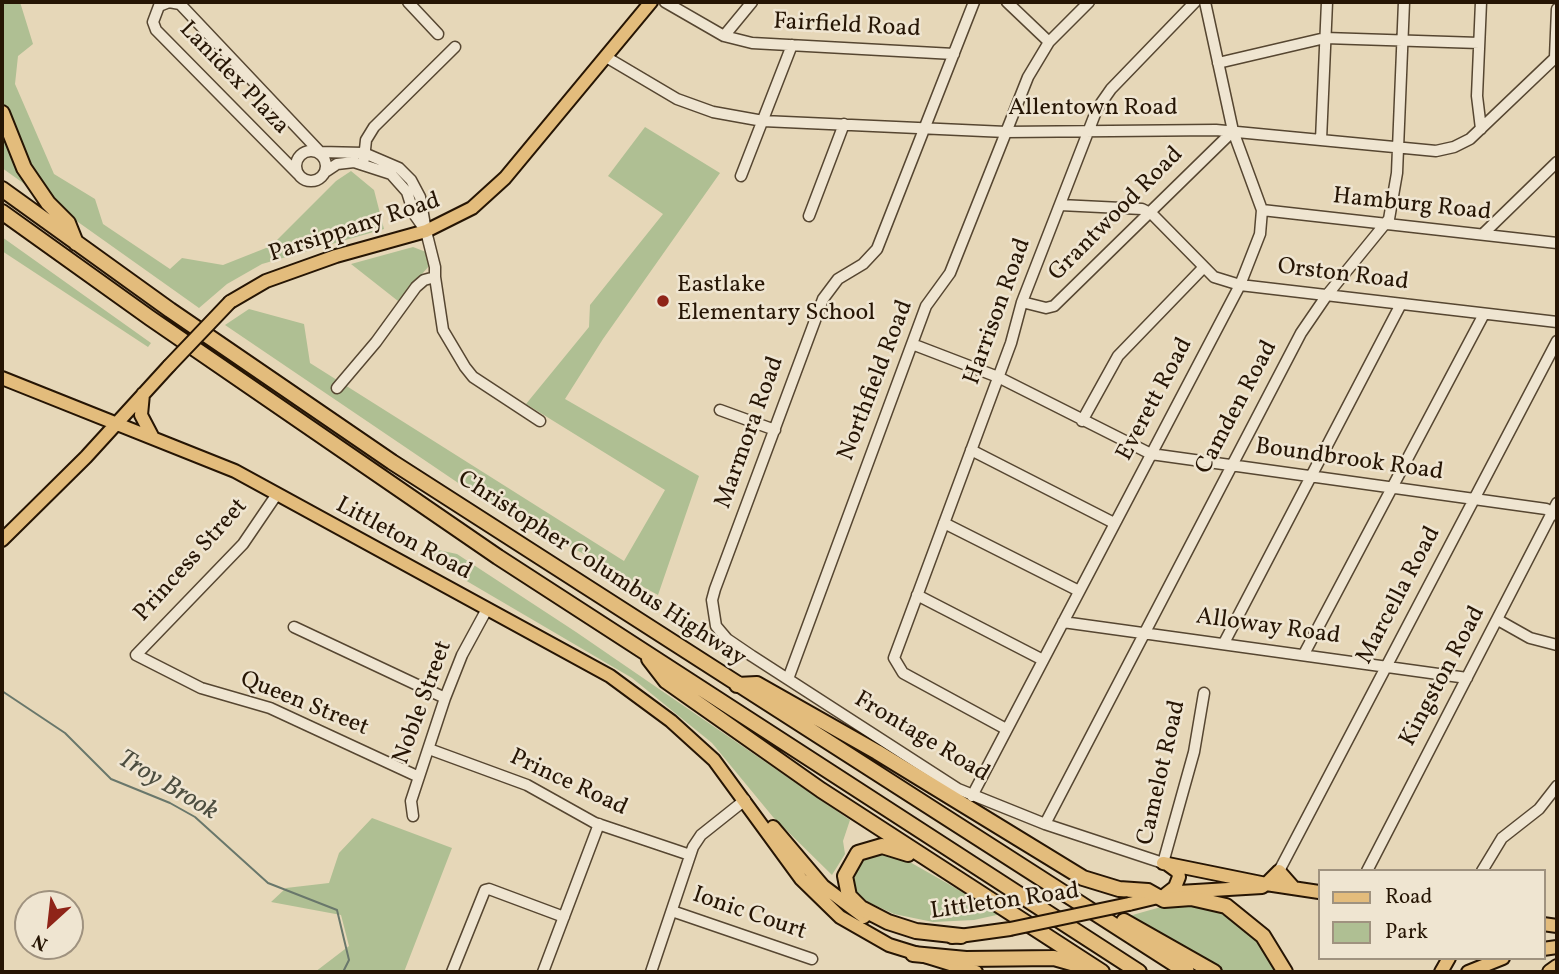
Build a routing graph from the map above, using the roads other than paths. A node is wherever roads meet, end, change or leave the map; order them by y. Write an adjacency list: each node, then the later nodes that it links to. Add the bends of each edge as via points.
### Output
1 (408, 2): 15 (street)
2 (651, 2): 24 (main road, Parsippany Road)
3 (664, 2): 16 (street, Fairfield Road)
4 (751, 2): 16 (street)
5 (974, 2): 23 (street, Marmora Road)
6 (1007, 2): 19 (street)
7 (1089, 2): 19 (street, Northfield Road)
8 (1195, 2): 32 (street, Harrison Road, via 1111,89)
9 (1205, 2): 26 (street)
10 (1327, 2): 17 (street)
11 (1404, 2): 18 (street, Camden Road)
12 (1481, 2): 20 (street)
13 (156, 4): 37 (street, Lanidex Plaza, via 180,4); 41 (street, Lanidex Plaza, via 156,30)
14 (1557, 9): 25 (street)
15 (438, 34)
16 (724, 36): 21 (street, Fairfield Road)
17 (1325, 38): 18 (street); 26 (street); 35 (street)
18 (1402, 41): 20 (street); 36 (street, Camden Road)
19 (1049, 43): 34 (street, Northfield Road, via 1028,77)
20 (1479, 43): 31 (street)
21 (792, 45): 23 (street, Fairfield Road); 28 (street)
22 (455, 47): 38 (street, via 374,127 366,140)
23 (954, 54): 30 (street, Marmora Road)
24 (606, 57): 28 (street, Allentown Road, via 677,99); 50 (main road, Parsippany Road, via 505,178 464,213)
25 (1556, 57): 31 (street, Allentown Road)
26 (1218, 63): 33 (street)
27 (2, 113): 52 (highway, via 24,168 68,223)
28 (763, 121): 29 (street, Allentown Road); 42 (street)
29 (844, 124): 30 (street, Allentown Road); 48 (street)
30 (925, 128): 34 (street, Allentown Road); 72 (street, Marmora Road, via 877,249 838,279 823,299)
31 (1481, 129): 36 (street, Allentown Road, via 1445,150)
32 (1089, 131): 33 (street, Allentown Road); 34 (street, Allentown Road); 44 (street, Harrison Road)
33 (1233, 131): 35 (street, Allentown Road); 45 (street); 47 (street, Grantwood Road)
34 (1006, 132): 63 (street, Northfield Road, via 950,273 926,306)
35 (1321, 139): 36 (street, Allentown Road)
36 (1398, 148): 49 (street, Camden Road, via 1395,201)
37 (320, 152): 38 (street); 40 (street, Lanidex Plaza); 41 (street, Lanidex Plaza, via 300,155)
38 (364, 158): 40 (street, via 341,162); 50 (street, via 391,163 411,180 425,213)
39 (1557, 162): 51 (street)
40 (325, 172): 41 (street, via 312,181)
41 (298, 174)
42 (741, 176)
43 (2, 189): 52 (highway, Christopher Columbus Highway)
44 (1060, 205): 47 (street, via 1142,209); 58 (street, Harrison Road)
45 (1262, 210): 49 (street, Hamburg Road); 56 (street, Everett Road, via 1260,234)
46 (2, 212): 95 (highway, Christopher Columbus Highway, via 337,447)
47 (1152, 214): 54 (street, Orston Road); 58 (street, Grantwood Road, via 1054,306)
48 (809, 216)
49 (1386, 224): 51 (street, Hamburg Road); 57 (street, Camden Road)
50 (426, 231): 55 (street); 67 (main road, Parsippany Road, bridge, via 283,275 230,302)
51 (1483, 234): 53 (street, Hamburg Road)
52 (76, 243): 102 (highway, Christopher Columbus Highway, via 392,462)
53 (1557, 243)
54 (1204, 267): 56 (street, Orston Road, via 1213,277); 70 (street, via 1118,356)
55 (435, 277): 66 (street, via 418,285); 69 (street, via 443,330 465,367)
56 (1240, 285): 57 (street, Orston Road); 75 (street, Everett Road)
57 (1327, 295): 59 (street, Orston Road); 76 (street, Camden Road, via 1301,333)
58 (1022, 302): 64 (street, Harrison Road)
59 (1401, 304): 60 (street, Orston Road); 77 (street)
60 (1484, 314): 61 (street, Orston Road); 78 (street)
61 (1557, 322)
62 (1557, 341): 80 (street, Marcella Road)
63 (912, 344): 64 (street, Boundbrook Road); 101 (street, Northfield Road)
64 (998, 377): 70 (street, Boundbrook Road); 74 (street, Harrison Road)
65 (2, 378): 71 (main road, Littleton Road)
66 (337, 387)
67 (143, 394): 71 (main road, Parsippany Road); 73 (main road, via 141,415)
68 (720, 410): 72 (street)
69 (540, 421)
70 (1082, 421): 75 (street, Boundbrook Road)
71 (118, 422): 73 (main road, Littleton Road); 84 (main road, Parsippany Road)
72 (775, 430): 90 (street, Marmora Road, via 712,600)
73 (152, 436): 79 (main road, Littleton Road)
74 (971, 450): 82 (street, Harrison Road); 83 (street)
75 (1151, 454): 76 (street, Boundbrook Road); 83 (street, Everett Road)
76 (1230, 467): 77 (street, Boundbrook Road); 92 (street, Camden Road)
77 (1311, 477): 78 (street, Boundbrook Road); 93 (street)
78 (1392, 488): 80 (street, Boundbrook Road); 96 (street)
79 (277, 494): 87 (main road, Littleton Road); 97 (street, Princess Street, via 243,544)
80 (1475, 499): 81 (street, Boundbrook Road); 99 (street, Marcella Road)
81 (1556, 510): 88 (street, Kingston Road)
82 (944, 523): 85 (street); 86 (street, Harrison Road)
83 (1114, 523): 85 (street, Everett Road)
84 (2, 540)
85 (1079, 591): 89 (street, Everett Road)
86 (917, 595): 98 (street); 105 (street, Harrison Road, via 894,658 896,666)
87 (487, 608): 104 (street, Noble Street, via 462,654); 110 (main road, Littleton Road, via 640,696 714,760)
88 (1498, 620): 94 (street, via 1530,638); 100 (street, Kingston Road)
89 (1063, 622): 92 (street, Alloway Road); 98 (street, Everett Road)
90 (716, 626): 101 (street, Frontage Road, via 727,639)
91 (294, 627): 104 (street)
92 (1144, 632): 93 (street, Alloway Road); 113 (street, Camden Road)
93 (1224, 643): 96 (street, Alloway Road)
94 (1557, 645)
95 (642, 650): 125 (highway, via 666,681 685,695); 137 (highway, Christopher Columbus Highway)
96 (1304, 654): 99 (street, Alloway Road)
97 (136, 655): 107 (street, Queen Street, via 201,688 270,708)
98 (1043, 660): 105 (street, Everett Road)
99 (1387, 666): 100 (street, Alloway Road); 119 (street, Marcella Road)
100 (1466, 678): 117 (street, Kingston Road)
101 (788, 679): 109 (street, Frontage Road)
102 (737, 685): 114 (highway, Christopher Columbus Highway); 123 (highway, via 757,684 840,730 1071,872 1109,887)
103 (1204, 693): 116 (street, Camelot Road, via 1194,752)
104 (446, 698): 106 (street, Noble Street)
105 (1006, 729): 109 (street, Everett Road)
106 (429, 749): 107 (street, Noble Street); 112 (street, Prince Road, via 527,785)
107 (419, 777): 111 (street, Noble Street, via 411,801)
108 (1557, 786): 118 (street, via 1539,809 1502,838)
109 (972, 796): 113 (street, Frontage Road)
110 (744, 800): 115 (street, via 701,835); 127 (main road, Littleton Road, via 823,886 854,911 910,934); 128 (main road, Littleton Road, via 801,879 827,906 869,935)
111 (413, 816)
112 (599, 824): 115 (street, Prince Road); 126 (street)
113 (1045, 824): 116 (street, Frontage Road)
114 (996, 849): 138 (highway, Christopher Columbus Highway); 139 (highway)
115 (690, 855): 124 (street)
116 (1163, 863): 120 (main road); 123 (main road, via 1179,877 1175,887)
117 (1368, 869)
118 (1483, 869)
119 (1279, 871): 120 (main road); 121 (main road)
120 (1266, 884): 121 (main road, Littleton Road); 123 (main road, Littleton Road)
121 (1295, 888): 122 (main road, Littleton Road)
122 (1318, 892)
123 (1161, 896): 127 (main road, Littleton Road, bridge); 140 (highway, via 1164,900 1202,899 1234,911 1263,936)
124 (672, 911): 129 (street, Ionic Court); 134 (street)
125 (1009, 912): 127 (highway, via 899,850 870,847 851,861 845,885 861,908 902,927); 136 (highway)
126 (564, 917): 132 (street, via 485,890); 133 (street)
127 (961, 936)
128 (914, 954): 135 (main road, Littleton Road); 136 (highway, via 966,960 1054,958)
129 (812, 958)
130 (1498, 960): 141 (main road)
131 (1557, 967): 142 (highway)
132 (452, 972)
133 (543, 972)
134 (651, 972)
135 (976, 972)
136 (1101, 972)
137 (1139, 972)
138 (1187, 972)
139 (1214, 972)
140 (1285, 972)
141 (1468, 972)
142 (1550, 972)

